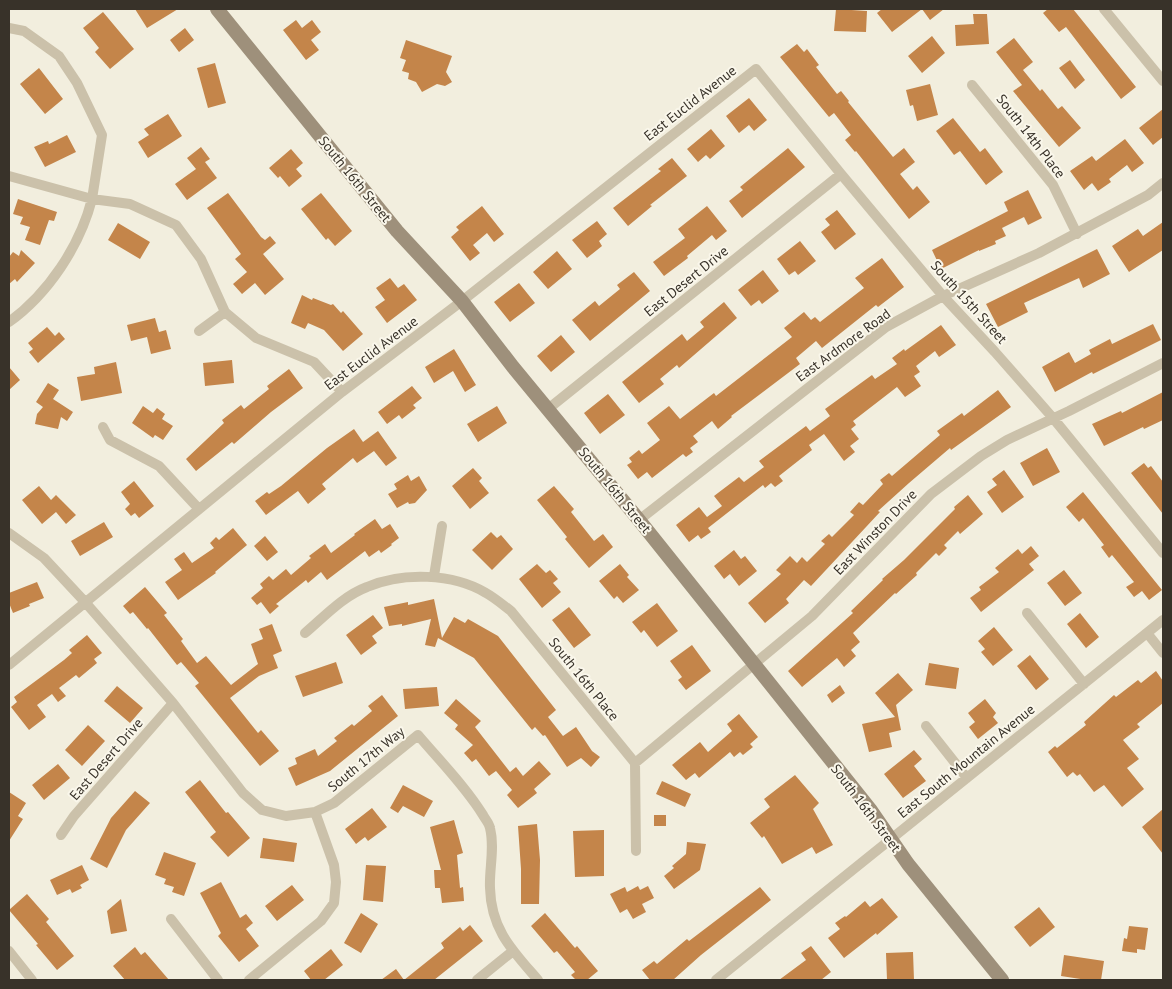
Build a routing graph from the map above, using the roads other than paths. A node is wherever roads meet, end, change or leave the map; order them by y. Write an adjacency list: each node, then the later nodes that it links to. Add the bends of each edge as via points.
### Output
1 (217, 9): 13 (main road, South 16th Street, via 397,231)
2 (1104, 9): 5 (street)
3 (9, 28): 10 (street, via 24,31 59,56 77,83 102,135)
4 (756, 69): 7 (street, South 15th Street); 13 (street, East Euclid Avenue)
5 (1163, 81)
6 (972, 86): 11 (street, South 14th Place, via 1054,185)
7 (841, 174): 12 (street, South 15th Street); 19 (street, East Desert Drive)
8 (9, 176): 10 (street)
9 (1163, 183): 11 (street, East Ardmore Road, via 1148,195)
10 (92, 199): 14 (street, via 130,204 176,225 201,259); 15 (street, via 76,241 52,279 24,312)
11 (1076, 234): 12 (street, East Ardmore Road)
12 (943, 296): 20 (street, South 15th Street); 23 (street, East Ardmore Road, via 886,327)
13 (462, 301): 18 (street, East Euclid Avenue); 19 (main road, South 16th Street)
14 (225, 312): 16 (street); 18 (street, via 256,338 314,362)
15 (9, 322)
16 (199, 330)
17 (1163, 363): 20 (street, East Winston Drive)
18 (342, 392): 22 (street, East Euclid Avenue)
19 (548, 409): 23 (main road, South 16th Street)
20 (1053, 418): 26 (street, South 15th Street); 34 (street, East Winston Drive, via 987,452 931,494 812,616)
21 (103, 427): 22 (street, via 110,440 159,466)
22 (198, 508): 28 (street, East Euclid Avenue)
23 (640, 520): 34 (main road, South 16th Street)
24 (442, 526): 27 (street)
25 (9, 533): 28 (street, South 17th Way, via 44,558)
26 (1163, 553)
27 (434, 576): 31 (street, South 16th Place, via 399,578 367,586 342,601); 39 (street, South 16th Place, via 486,592 512,611)
28 (85, 602): 35 (street, East Euclid Avenue); 37 (street, South 17th Way)
29 (1027, 614): 36 (street)
30 (1163, 620): 32 (street, East South Mountain Avenue)
31 (305, 633)
32 (1147, 633): 33 (street); 36 (street, East South Mountain Avenue)
33 (1163, 653)
34 (754, 664): 39 (street, East Winston Drive); 43 (main road, South 16th Street)
35 (9, 665)
36 (1084, 684): 40 (street, East South Mountain Avenue)
37 (173, 703): 41 (street, South 17th Way, via 243,793 262,810 286,816); 42 (street, East Desert Drive)
38 (926, 726): 40 (street)
39 (635, 763): 44 (street)
40 (967, 778): 43 (street, East South Mountain Avenue)
41 (315, 812): 47 (street, South 17th Way, via 334,803 418,735 474,801 490,827 492,906 497,927); 50 (street, via 334,865 334,903 321,921)
42 (61, 835)
43 (891, 839): 53 (street, East South Mountain Avenue); 54 (main road, South 16th Street)
44 (636, 851)
45 (171, 919): 49 (street)
46 (9, 951): 48 (street)
47 (513, 951): 51 (street); 52 (street, South 17th Way)
48 (32, 980)
49 (218, 980)
50 (249, 980)
51 (477, 980)
52 (538, 980)
53 (716, 980)
54 (1002, 980)

